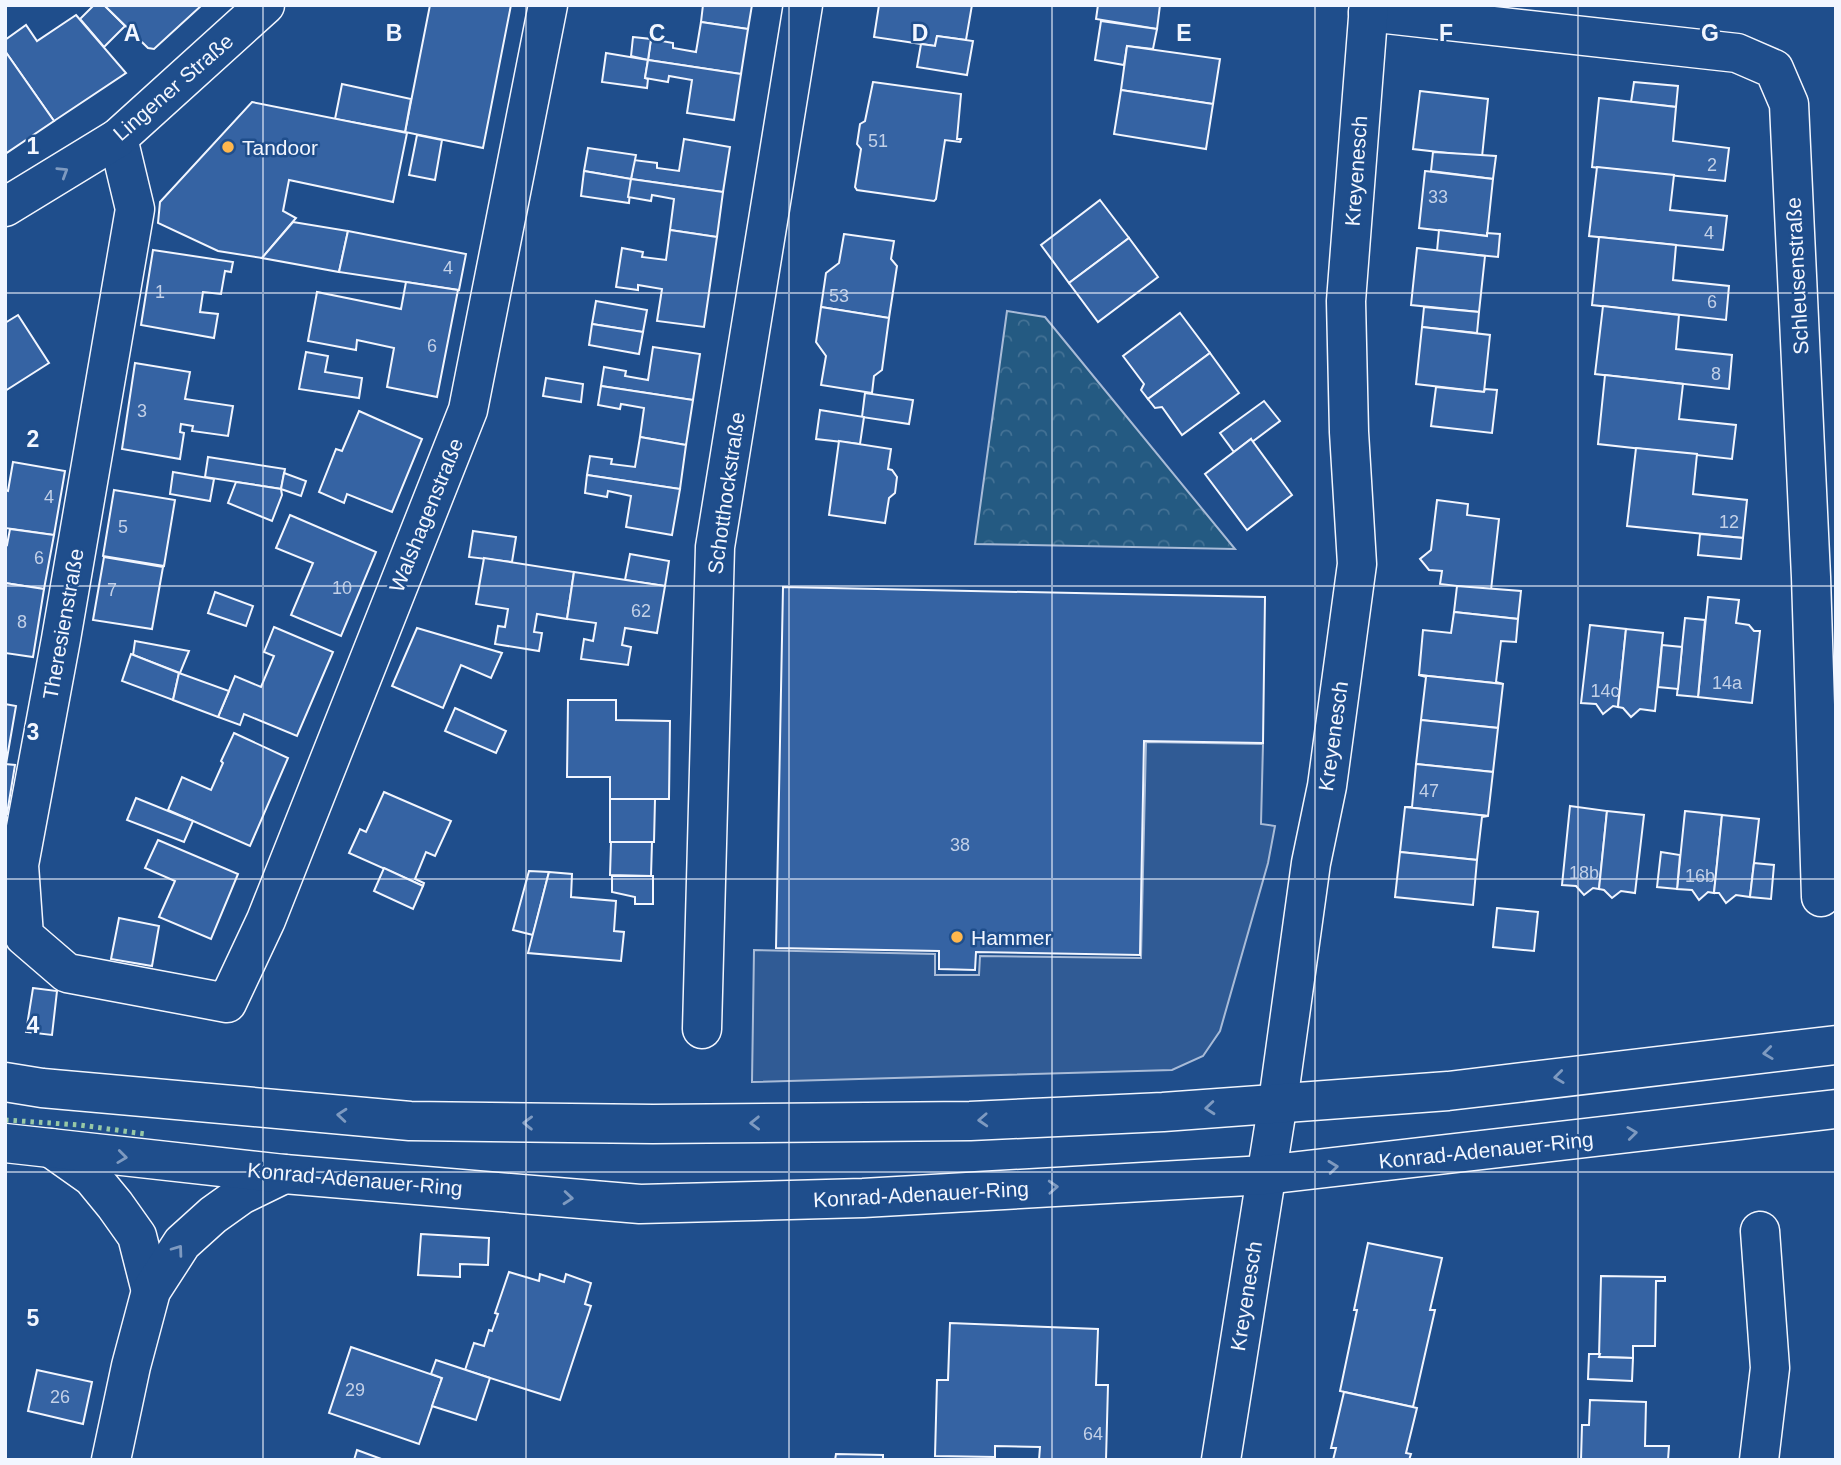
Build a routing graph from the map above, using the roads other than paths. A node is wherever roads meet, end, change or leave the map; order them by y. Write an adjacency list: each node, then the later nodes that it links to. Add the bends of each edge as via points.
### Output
1 (265, 5): 5 (street, Lingener Straße)
2 (548, 5): 8 (street, Walshagenstraße, via 468,410 266,920)
3 (803, 5): 9 (street, Schotthockstraße, via 715,547)
4 (1368, 8): 7 (street, Schleusenstraße, via 1737,53 1774,69 1789,104); 12 (street, Kreyenesch, via 1346,301 1357,564)
5 (118, 138): 6 (street, Lingener Straße, one-way to 5); 8 (street, Theresienstraße, via 135,209 19,864 24,936 67,973)
6 (5, 207)
7 (1821, 897)
8 (228, 1003)
9 (702, 1029)
10 (1836, 1045): 12 (street, one-way to 12, via 1448,1091)
11 (5, 1082): 12 (street, one-way to 11, via 970,1121 410,1121)
12 (1278, 1102): 17 (street, Kreyenesch)
13 (1836, 1109): 17 (street, Konrad-Adenauer-Ring, one-way to 13)
14 (5, 1143): 15 (street, Konrad-Adenauer-Ring)
15 (51, 1148): 16 (street, Konrad-Adenauer-Ring, one-way to 16); 19 (street, via 92,1177 115,1205 136,1236)
16 (284, 1174): 17 (street, Konrad-Adenauer-Ring, one-way to 17, via 640,1204 863,1198); 19 (street, one-way to 16, via 182,1243 213,1215)
17 (1265, 1175): 21 (street, Kreyenesch)
18 (1760, 1231): 22 (street, via 1770,1368)
19 (151, 1291): 20 (street)
20 (111, 1460)
21 (1221, 1460)
22 (1759, 1460)

